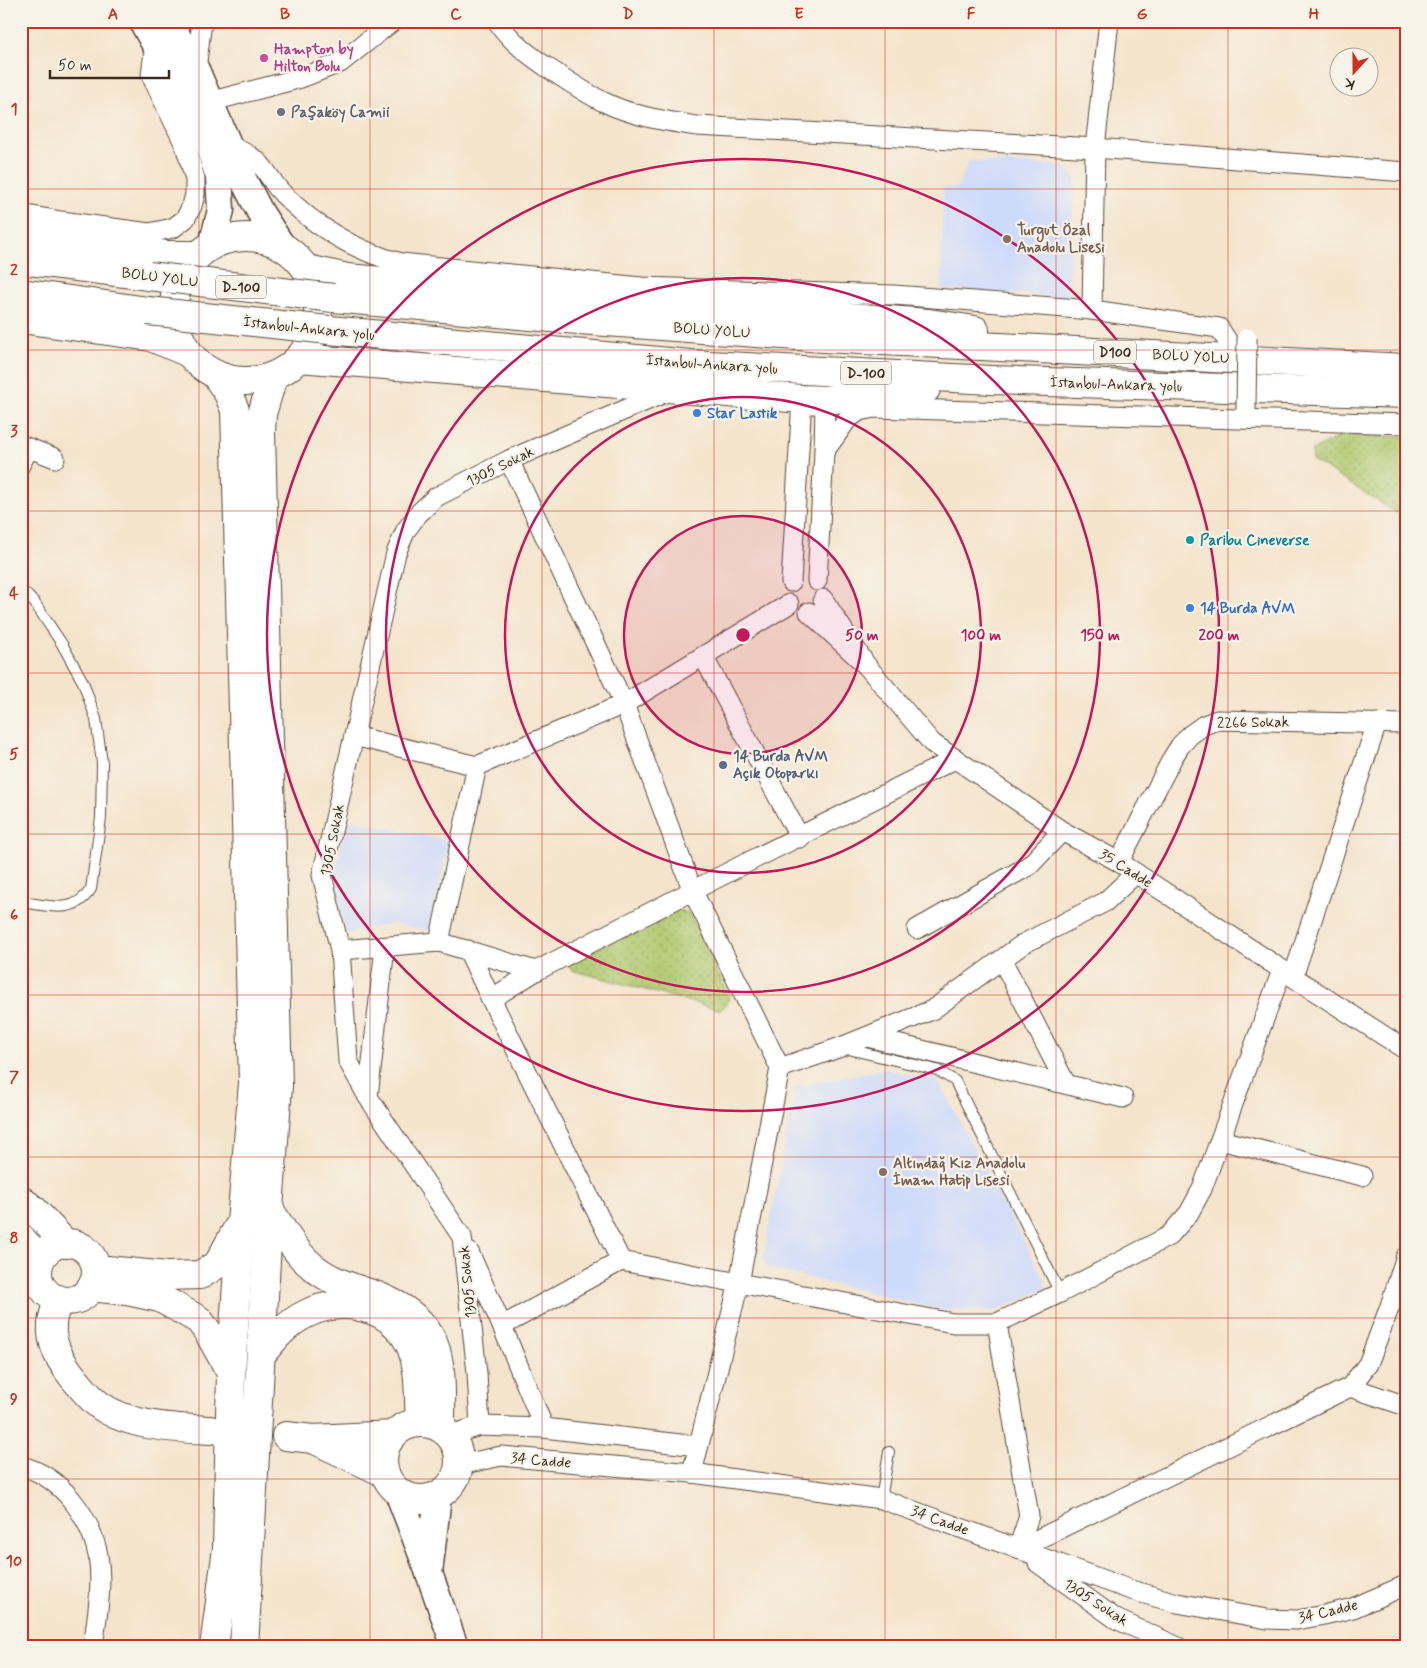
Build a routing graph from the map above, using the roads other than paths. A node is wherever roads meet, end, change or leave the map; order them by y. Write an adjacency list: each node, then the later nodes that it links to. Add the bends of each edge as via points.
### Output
1 (142, 21): 7 (main road)
2 (169, 21): 8 (main road)
3 (202, 21): 8 (street)
4 (393, 21): 9 (street, via 340,63 301,78)
5 (497, 21): 11 (street, via 519,48 572,84 604,102 663,121 697,126)
6 (1109, 21): 11 (street)
7 (155, 44): 13 (street, via 151,75 185,145 195,179 195,194 185,219 173,228 149,233); 16 (main road, via 196,119 219,177 221,210)
8 (196, 70): 9 (main road)
9 (209, 102): 10 (main road)
10 (229, 145): 15 (main road, via 260,212); 20 (street, via 258,162 282,192 329,232 365,251 401,263 641,287 894,295)
11 (1095, 148): 12 (street); 20 (street)
12 (1406, 172)
13 (21, 214)
14 (21, 234): 16 (main road, via 167,254)
15 (282, 246): 16 (main road, via 247,236 229,238); 18 (main road)
16 (205, 250): 25 (main road, via 186,268 174,302 174,320)
17 (21, 260): 22 (main road, BOLU YOLU / D-100, bridge, via 333,298)
18 (307, 269): 24 (main road, via 347,278 505,292 929,323); 26 (main road, via 319,305 311,343)
19 (21, 293): 30 (main road, İstanbul-Ankara yolu / D-100, bridge, via 148,311 690,364)
20 (1092, 310): 23 (street, via 1220,328)
21 (21, 319): 25 (main road, via 151,336)
22 (824, 338): 24 (main road, BOLU YOLU / D100)
23 (1243, 348): 24 (main road, BOLU YOLU / D100); 27 (main road, BOLU YOLU / D100); 34 (street, bridge)
24 (1109, 352)
25 (189, 353): 28 (main road)
26 (300, 358): 29 (main road); 31 (main road)
27 (1406, 368)
28 (215, 374): 29 (main road, via 248,382); 81 (main road, via 235,410 236,430 253,1083)
29 (273, 377): 80 (main road, via 264,406 261,433 278,1086)
30 (991, 380): 32 (main road, İstanbul-Ankara yolu / D-100); 33 (main road)
31 (673, 389): 33 (main road); 39 (street, 1305 Sokak)
32 (1406, 394)
33 (814, 400): 37 (street); 42 (street)
34 (1246, 409)
35 (1406, 424): 37 (street, via 874,408 858,411 847,420)
36 (27, 448): 38 (street); 40 (lane)
37 (824, 452): 41 (street)
38 (54, 458)
39 (509, 460): 49 (street); 52 (street, 1305 Sokak, via 436,497 406,530 396,553)
40 (21, 473)
41 (817, 581): 42 (street, via 802,576); 44 (street, via 823,589)
42 (792, 582): 45 (street, via 787,593)
43 (21, 590): 60 (lane, via 34,602 83,682 96,719 102,763 101,818 91,889 85,898 73,905 59,907)
44 (823, 599): 46 (street, via 818,608); 48 (street)
45 (789, 604): 46 (street, via 798,611); 47 (street)
46 (809, 612): 48 (street)
47 (703, 656): 49 (street); 56 (street)
48 (866, 665): 53 (street, 35 Cadde, via 932,743)
49 (624, 704): 54 (street); 59 (street)
50 (1377, 723): 51 (street, 2266 Sokak); 57 (street, 2266 Sokak, via 1217,720 1204,725 1190,734 1173,757); 68 (street)
51 (1406, 724)
52 (354, 736): 54 (street); 64 (street, 1305 Sokak, via 322,875)
53 (956, 759): 55 (street, 35 Cadde); 56 (street)
54 (477, 766): 62 (street)
55 (1062, 831): 57 (street, 35 Cadde); 61 (street, via 1030,865)
56 (800, 838): 59 (street)
57 (1119, 862): 58 (street, 35 Cadde)
58 (1136, 873): 66 (street, via 1106,902 1023,944); 68 (street, 35 Cadde)
59 (693, 892): 67 (street); 73 (street)
60 (21, 902)
61 (917, 929)
62 (439, 942): 63 (street); 65 (street)
63 (386, 946): 64 (street); 75 (street)
64 (340, 950): 75 (street, 1305 Sokak, via 348,1061)
65 (468, 950): 67 (street); 69 (street)
66 (1002, 960): 70 (street, via 932,1010); 74 (street)
67 (536, 972): 69 (street)
68 (1287, 974): 72 (street, 35 Cadde); 77 (street)
69 (491, 999): 86 (street)
70 (867, 1036): 71 (street); 74 (street)
71 (841, 1047): 73 (street); 90 (lane, via 937,1070 955,1081)
72 (1406, 1050)
73 (780, 1068): 89 (street)
74 (1066, 1084): 76 (street)
75 (368, 1097): 82 (street, 1305 Sokak)
76 (1123, 1098)
77 (1220, 1140): 78 (street); 90 (street, via 1202,1189 1189,1213 1169,1236)
78 (1362, 1176)
79 (21, 1200): 84 (main road)
80 (269, 1209): 94 (main road); 100 (main road, via 311,1266 335,1280 401,1308 430,1335 441,1370)
81 (241, 1223): 88 (main road, via 218,1264 200,1275); 95 (main road)
82 (462, 1236): 93 (street); 98 (street, 1305 Sokak)
83 (21, 1238): 87 (main road)
84 (66, 1244): 87 (main road, via 52,1247); 88 (main road, via 80,1246 87,1252 93,1260)
85 (1406, 1256): 96 (street, via 1368,1364)
86 (621, 1261): 89 (street); 93 (street)
87 (40, 1262): 91 (main road, via 38,1271 43,1289)
88 (93, 1278): 91 (main road, via 85,1294 68,1301); 95 (main road, via 127,1291 160,1298 199,1320)
89 (739, 1283): 92 (street, via 953,1323); 105 (street)
90 (1060, 1293): 92 (street)
91 (58, 1300): 101 (main road, via 52,1326 61,1362 100,1406 145,1424)
92 (997, 1323): 113 (street, via 1029,1516)
93 (502, 1326): 99 (street)
94 (261, 1355): 100 (main road, via 276,1336 306,1314 336,1306 367,1308 393,1322 404,1334); 120 (main road)
95 (231, 1373): 119 (main road, via 227,1548)
96 (1350, 1387): 97 (street); 113 (street)
97 (1406, 1406)
98 (480, 1426): 99 (street); 100 (street)
99 (544, 1428): 105 (street)
100 (437, 1429): 102 (main road, via 410,1424); 107 (main road, via 457,1449)
101 (210, 1430)
102 (393, 1435): 104 (main road); 110 (main road, via 387,1444 383,1464)
103 (286, 1436): 104 (main road)
104 (313, 1440): 110 (main road)
105 (697, 1446): 109 (street)
106 (888, 1452): 112 (lane)
107 (460, 1465): 109 (street, 34 Cadde, via 500,1456); 111 (main road, via 449,1488)
108 (21, 1466): 118 (street, via 50,1478 72,1499 88,1526 98,1554)
109 (692, 1473): 112 (street, 34 Cadde)
110 (391, 1482): 111 (main road, via 407,1497 428,1499); 114 (main road)
111 (438, 1496): 114 (main road)
112 (881, 1499): 113 (street, 34 Cadde)
113 (1018, 1549): 117 (street, 34 Cadde, via 1131,1590 1231,1614 1297,1620); 122 (street, 1305 Sokak, via 1116,1619)
114 (429, 1573): 121 (main road)
115 (1406, 1585): 117 (street, 34 Cadde)
116 (1406, 1598): 117 (street)
117 (1363, 1604)
118 (93, 1647)
119 (214, 1647)
120 (244, 1647)
121 (455, 1647)
122 (1178, 1647)

